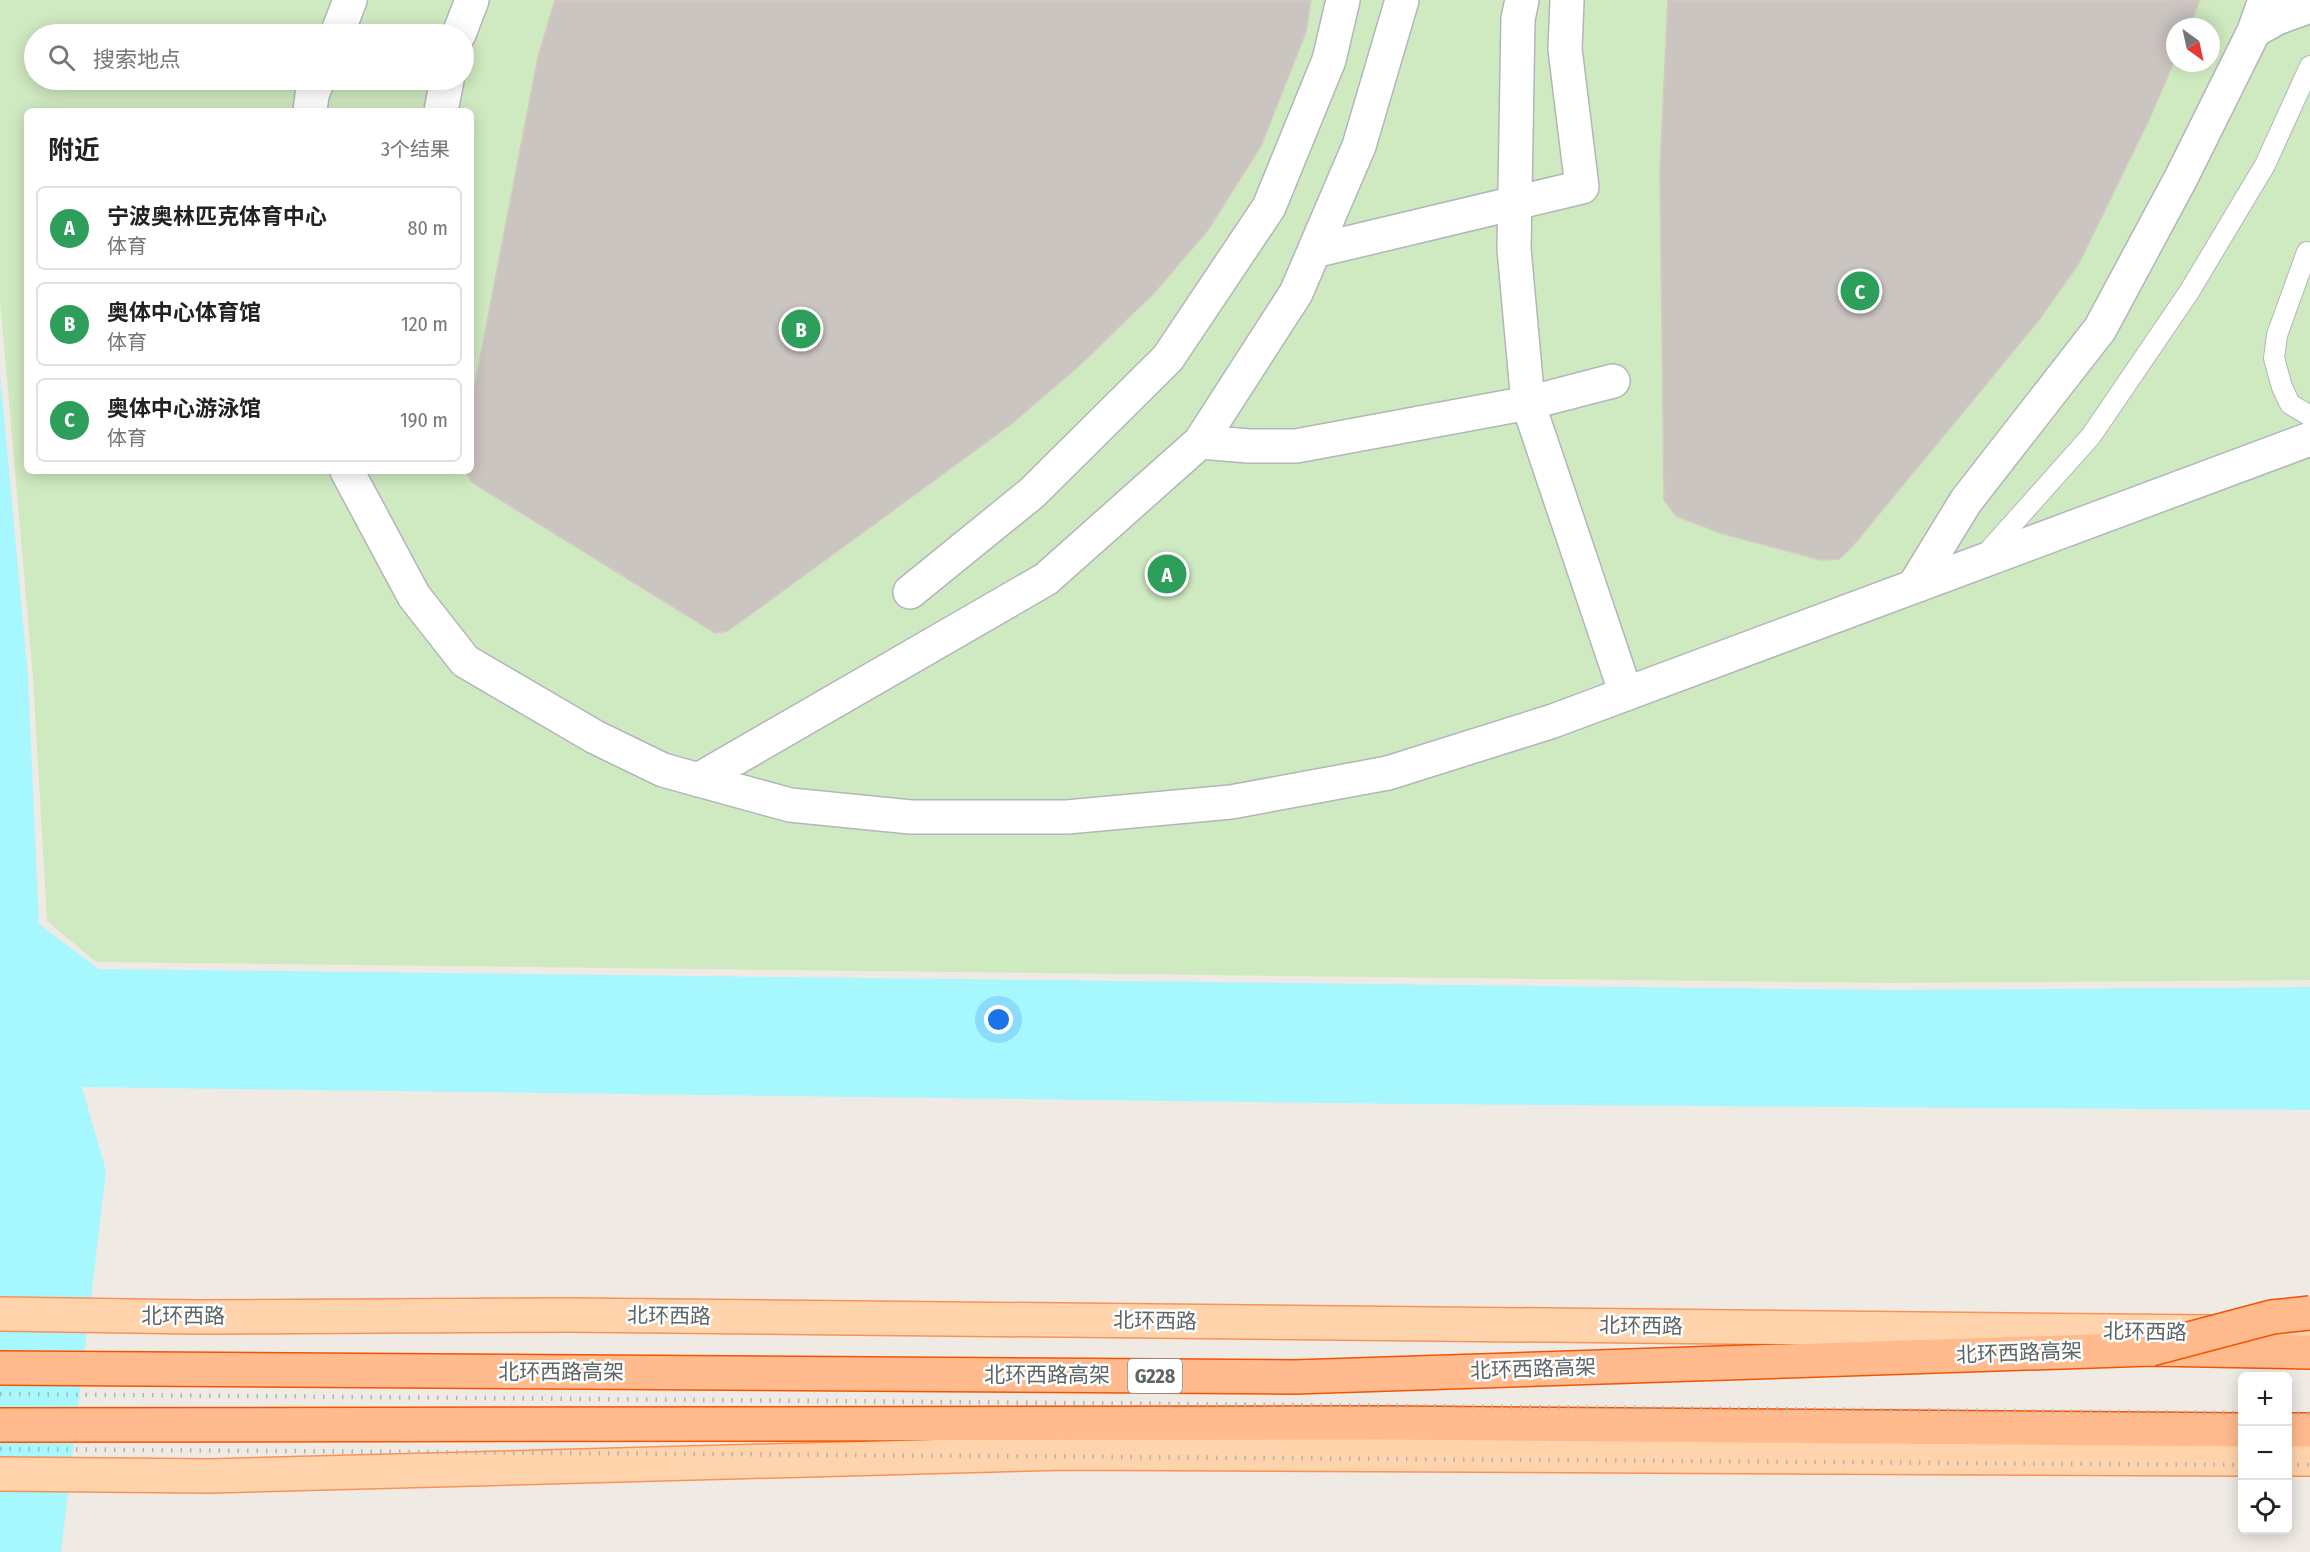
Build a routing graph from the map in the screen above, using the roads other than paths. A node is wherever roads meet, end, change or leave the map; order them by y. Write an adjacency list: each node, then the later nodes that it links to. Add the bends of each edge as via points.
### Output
1 (351, 0): 9 (street)
2 (472, 0): 10 (street)
3 (1343, 0): 28 (street, via 1329,60 1269,207 1168,358 1032,493)
4 (1402, 0): 18 (street, via 1359,146)
5 (1522, 0): 17 (street, via 1518,19)
6 (1567, 0): 17 (street, via 1565,49 1582,187)
7 (2265, 0): 11 (street)
8 (2310, 6): 11 (street)
9 (341, 24)
10 (463, 24)
11 (2254, 31): 27 (street, via 2100,329 1966,501)
12 (2310, 66): 26 (lane, via 2265,165 2189,292 2091,436)
13 (314, 90): 15 (street)
14 (445, 90): 16 (street)
15 (310, 108)
16 (442, 108)
17 (1515, 202): 18 (street); 21 (street, via 1514,249)
18 (1314, 251): 24 (street, via 1296,293)
19 (2307, 252): 22 (lane, via 2277,335 2274,358 2290,404)
20 (1613, 381): 21 (street)
21 (1528, 403): 24 (street, via 1296,446); 29 (street)
22 (2310, 416)
23 (2310, 439): 26 (street)
24 (1200, 442): 30 (street, via 1046,579)
25 (349, 474): 30 (street, via 414,596 465,661 595,737 663,770)
26 (1980, 561): 27 (street)
27 (1914, 586): 29 (street)
28 (910, 592)
29 (1626, 694): 30 (street, via 1388,773 1231,802 1067,817 910,817 790,805)
30 (698, 780)
31 (2310, 1313): 34 (highway, bridge, via 2272,1317)
32 (0, 1314): 33 (main road, 北环西路, via 568,1315)
33 (2310, 1333)
34 (2151, 1349): 35 (highway, 北环西路高架 / G228, bridge); 36 (highway, 北环西路高架 / G228, via 1294,1377)
35 (2310, 1352)
36 (0, 1368)
37 (0, 1425): 38 (highway, G228, via 1393,1423)
38 (2238, 1430)
39 (2292, 1430): 40 (highway)
40 (2310, 1430)
41 (2238, 1459): 44 (main road, via 1065,1453 210,1476)
42 (2292, 1459): 43 (main road)
43 (2310, 1459)
44 (0, 1474)

